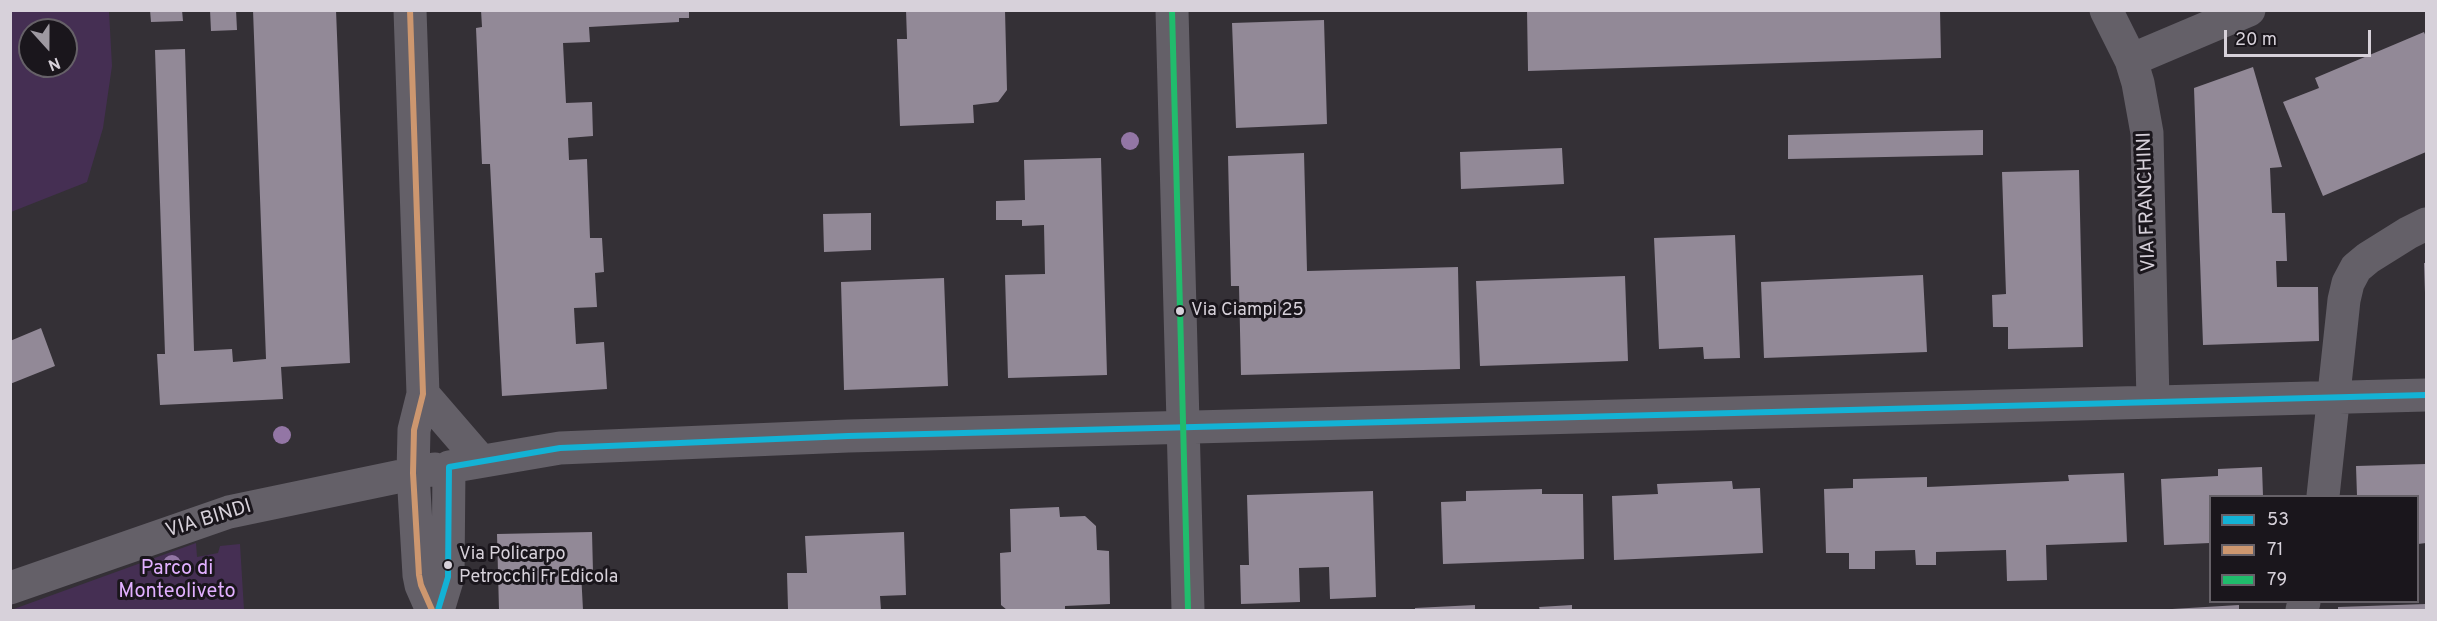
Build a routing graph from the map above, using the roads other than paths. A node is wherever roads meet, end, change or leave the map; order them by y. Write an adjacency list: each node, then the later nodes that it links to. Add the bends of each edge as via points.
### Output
1 (411, 10): 7 (street)
2 (1172, 10): 11 (street)
3 (2106, 10): 5 (street, VIA FRANCHINI)
4 (2249, 10): 5 (street)
5 (2131, 60): 10 (street, VIA FRANCHINI, via 2147,133)
6 (2427, 224): 9 (street, via 2356,268 2344,300)
7 (423, 394): 12 (street); 13 (street, via 414,430)
8 (2427, 395): 9 (street, VIA BINDI)
9 (2334, 397): 10 (street, VIA BINDI); 14 (street)
10 (2152, 402): 11 (street, VIA BINDI)
11 (1183, 428): 12 (street, VIA BINDI, via 560,448); 18 (street)
12 (464, 464): 13 (street, VIA BINDI); 17 (street, via 448,577)
13 (413, 473): 15 (street, VIA BINDI, via 209,518); 16 (street, via 419,574)
14 (2323, 495)
15 (10, 588)
16 (432, 610)
17 (438, 610)
18 (1188, 610)

